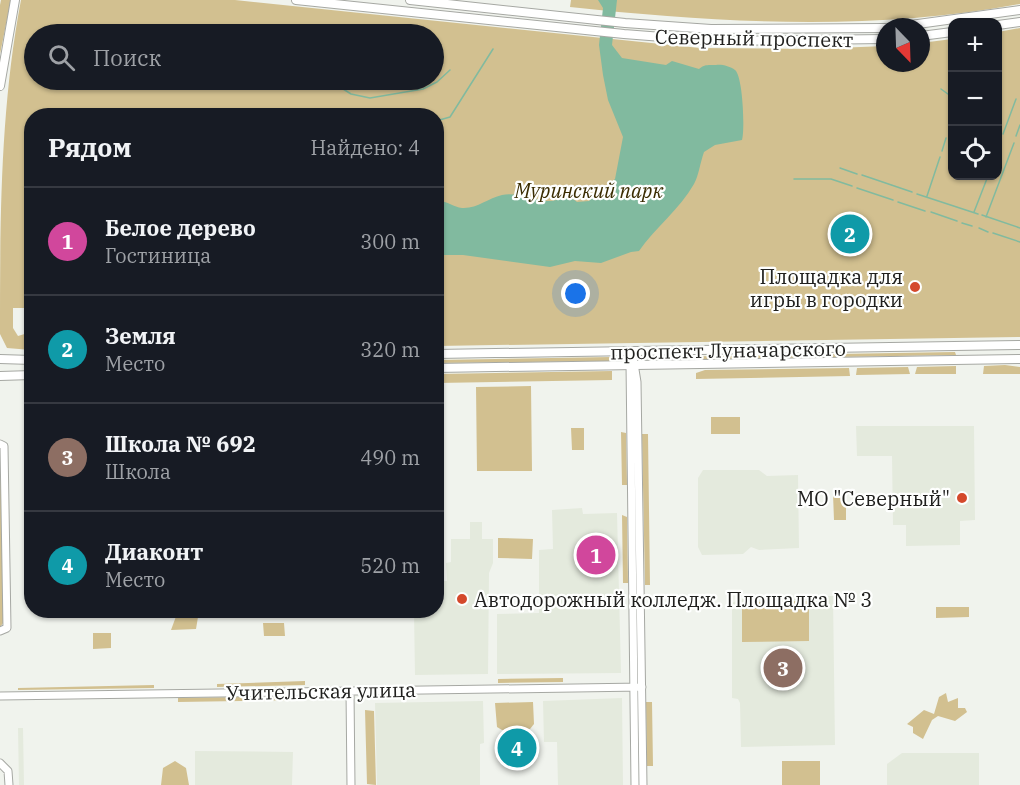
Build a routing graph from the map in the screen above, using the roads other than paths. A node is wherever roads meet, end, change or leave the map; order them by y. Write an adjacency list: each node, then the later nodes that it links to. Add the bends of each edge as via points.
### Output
1 (15, 0): 12 (main road)
2 (296, 0): 11 (main road, Северный проспект, via 713,41)
3 (410, 0): 8 (main road, Северный проспект, via 711,29)
4 (1020, 10): 6 (main road)
5 (1020, 22): 7 (main road)
6 (930, 23)
7 (1002, 24)
8 (876, 28)
9 (948, 33): 10 (main road)
10 (930, 35)
11 (876, 39)
12 (2, 62): 13 (main road)
13 (0, 86)
14 (1020, 345): 15 (main road, проспект Луначарского)
15 (632, 351): 16 (main road, проспект Луначарского); 20 (street)
16 (444, 354)
17 (0, 359): 18 (main road)
18 (24, 360)
19 (1020, 360): 20 (main road, проспект Луначарского)
20 (633, 365): 21 (main road, проспект Луначарского); 26 (street)
21 (444, 368)
22 (24, 375): 23 (main road)
23 (0, 376)
24 (0, 444): 25 (street, via 4,446 7,628)
25 (0, 631)
26 (638, 687): 27 (street, Учительская улица); 32 (street); 33 (street)
27 (350, 691): 28 (street, Учительская улица); 31 (street)
28 (0, 696)
29 (0, 763): 30 (street, via 8,771)
30 (9, 785)
31 (351, 785)
32 (635, 785)
33 (643, 785)

